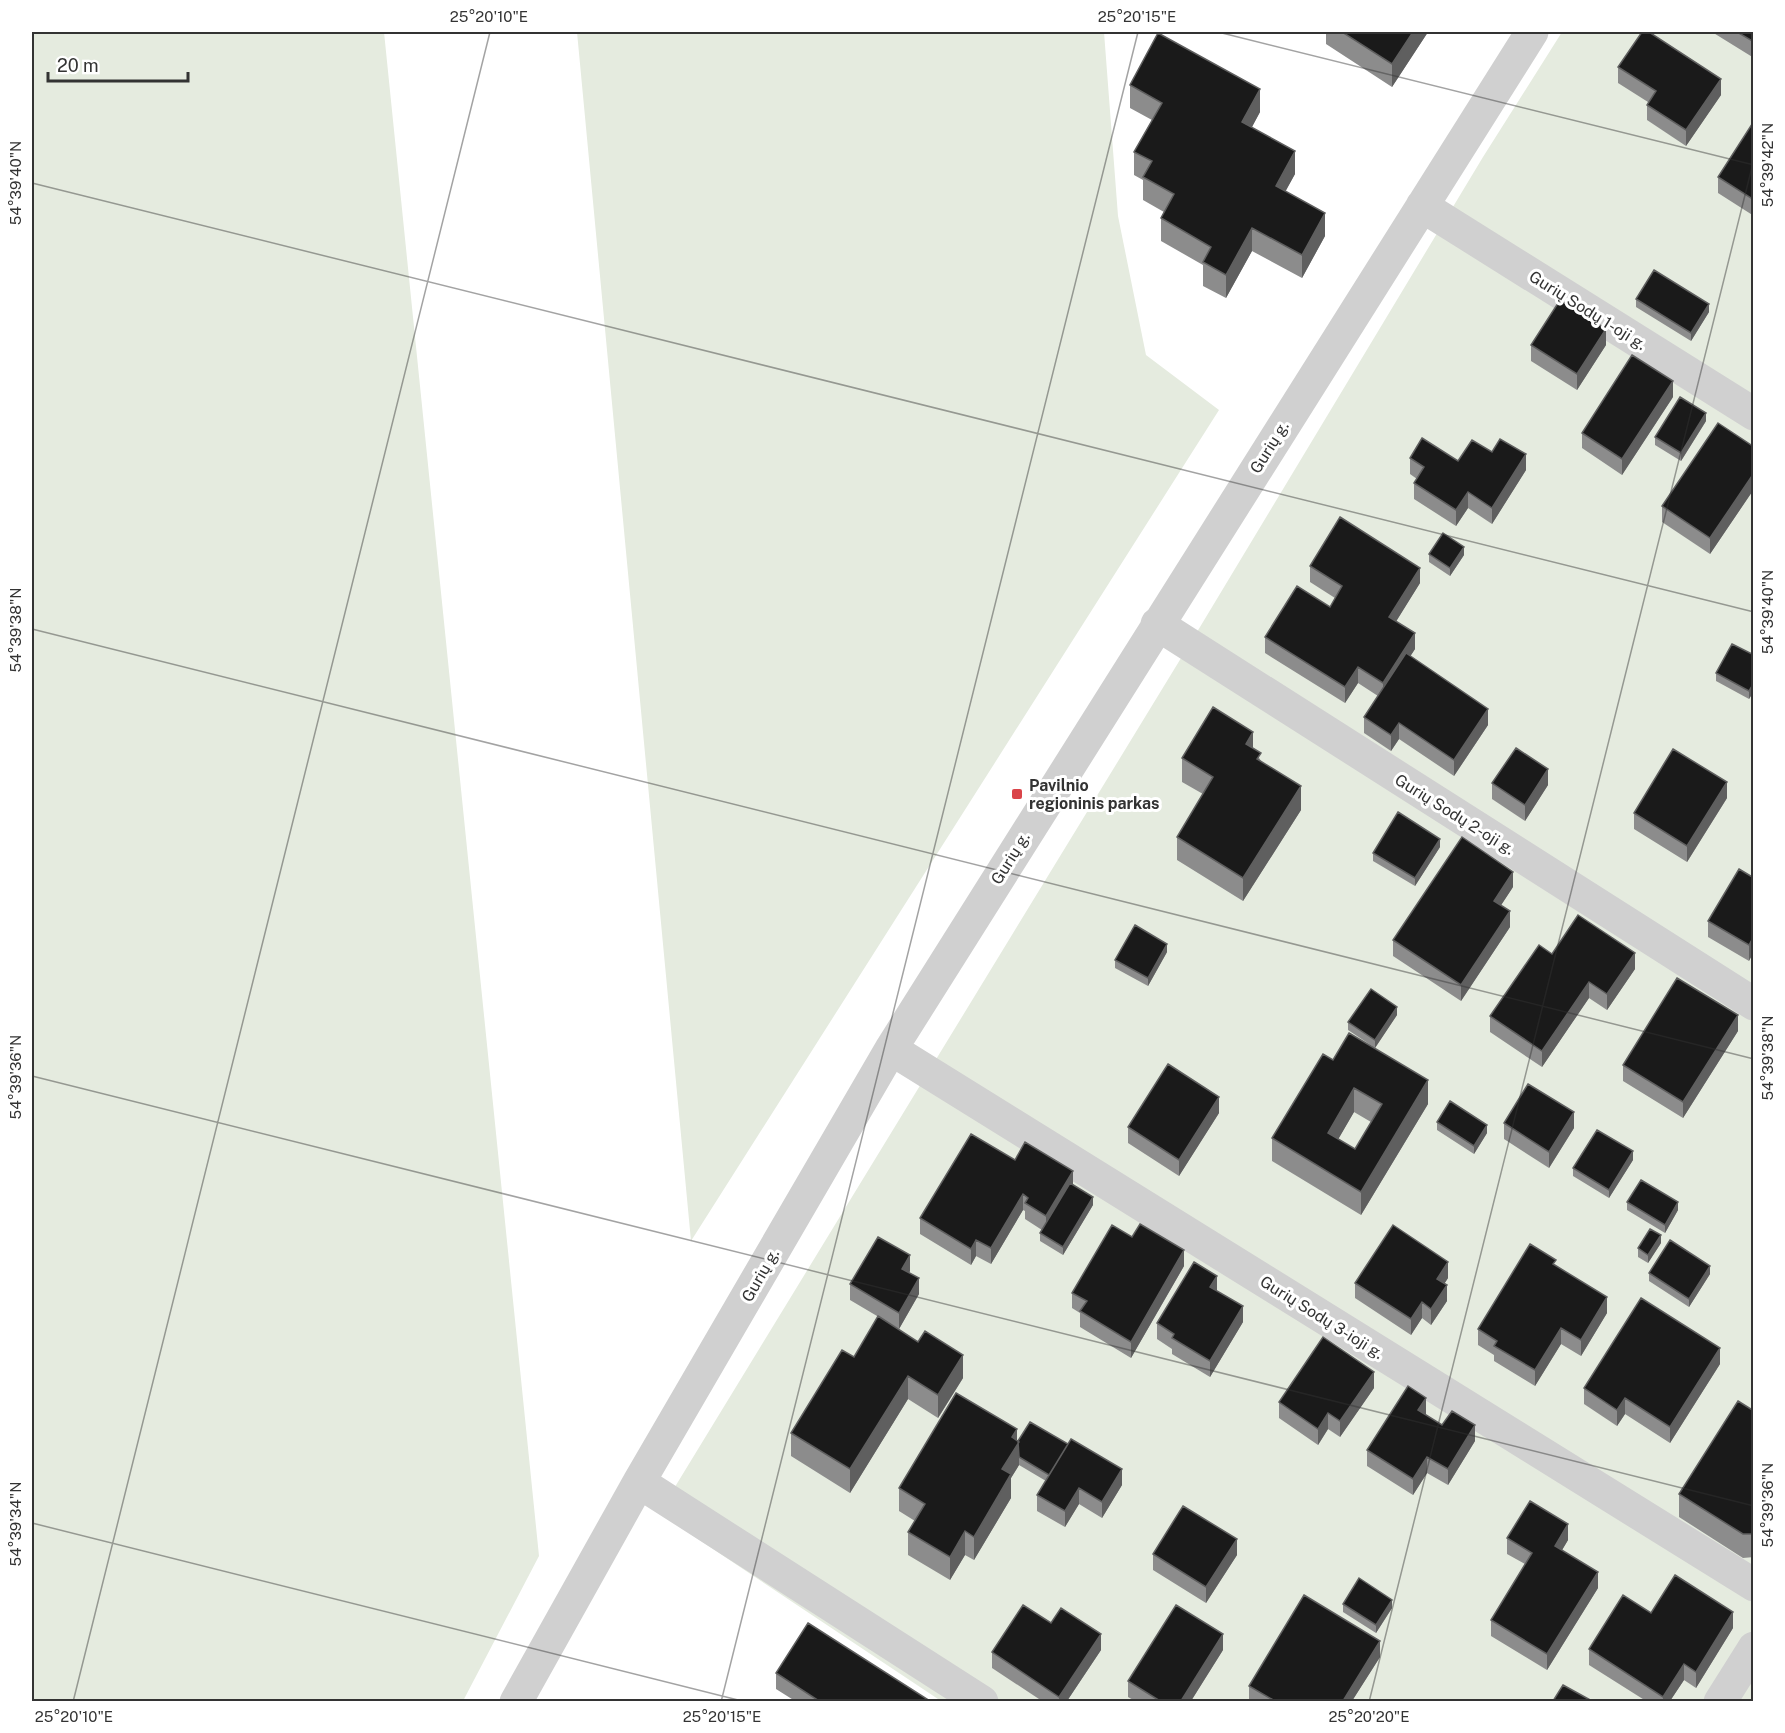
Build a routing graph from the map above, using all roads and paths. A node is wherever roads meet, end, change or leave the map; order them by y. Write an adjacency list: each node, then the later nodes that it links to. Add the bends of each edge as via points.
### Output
1 (1532, 32): 2 (street, Gurių g.)
2 (1422, 206): 3 (street, Gurių Sodų 1-oji g.); 4 (street, Gurių g.)
3 (1754, 414)
4 (1157, 624): 5 (street, Gurių Sodų 2-oji g.); 6 (street, Gurių g.)
5 (1754, 1004)
6 (891, 1049): 7 (street, Gurių g.); 8 (street, Gurių Sodų 3-ioji g.)
7 (639, 1482): 10 (street, Gurių g.); 11 (street)
8 (1754, 1584)
9 (1754, 1648): 12 (street)
10 (516, 1701)
11 (982, 1701)
12 (1720, 1701)

